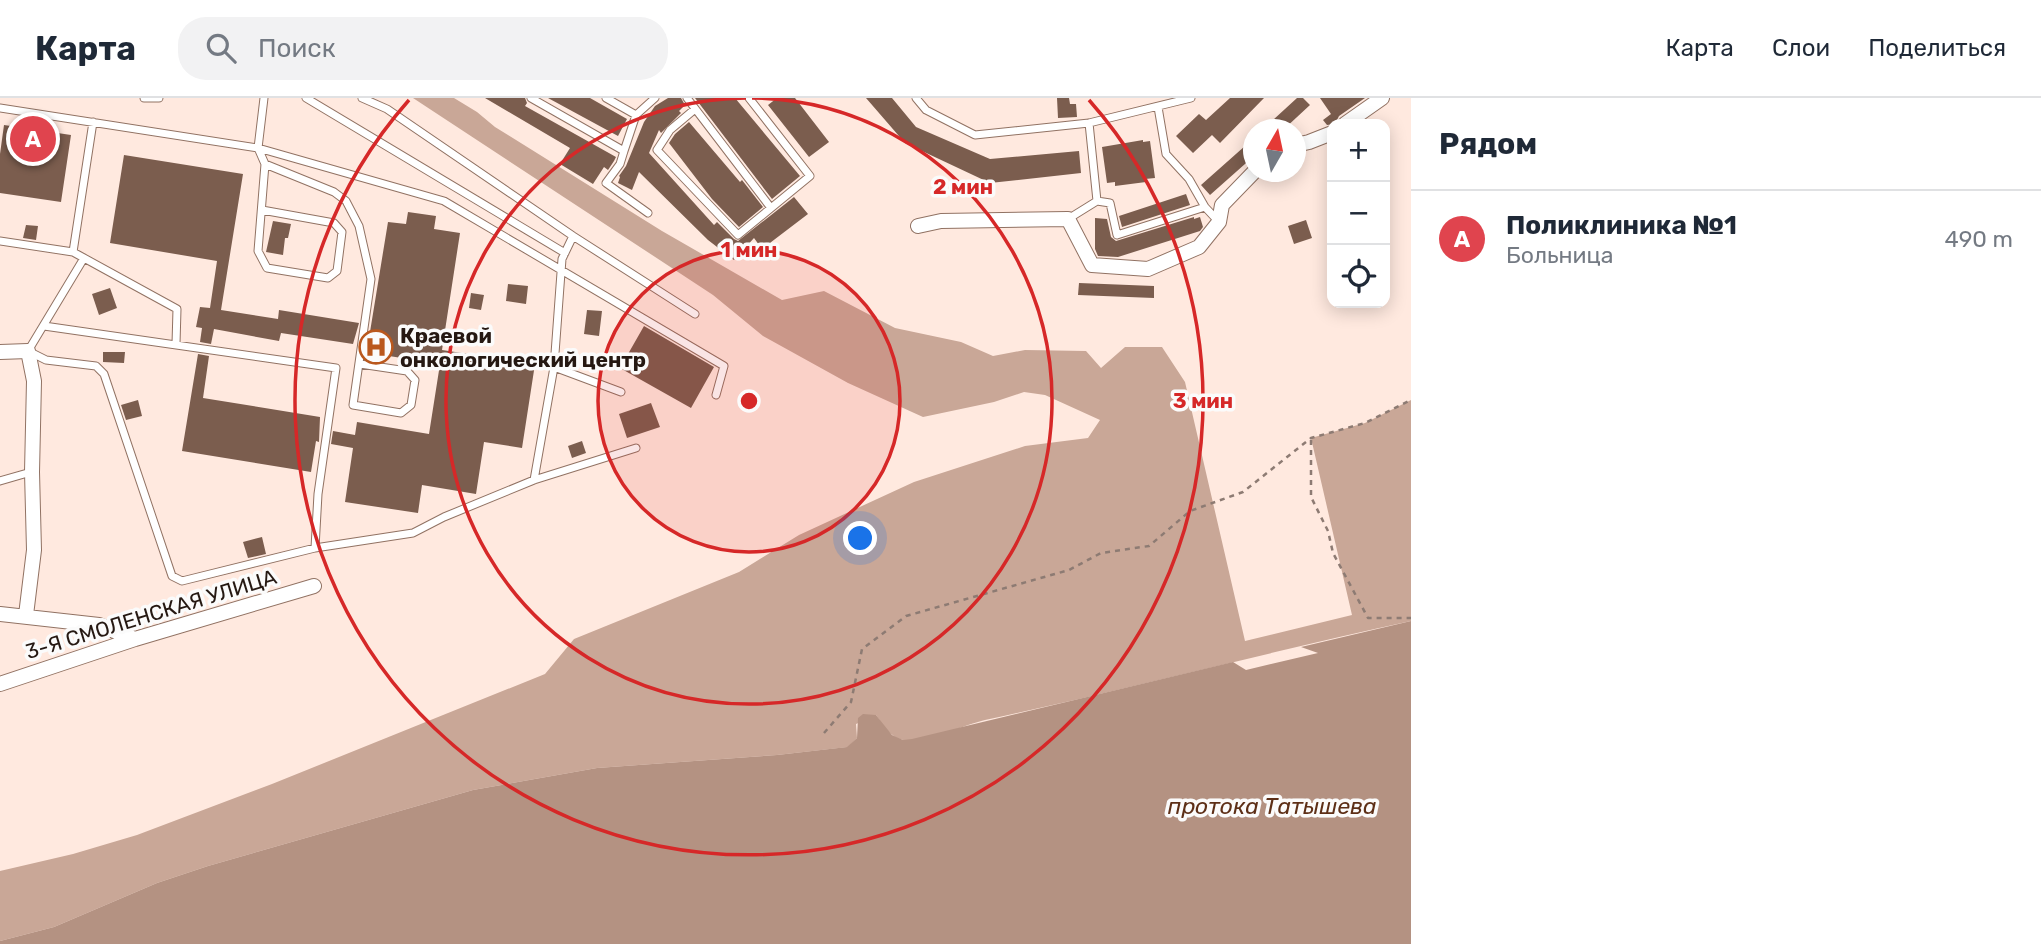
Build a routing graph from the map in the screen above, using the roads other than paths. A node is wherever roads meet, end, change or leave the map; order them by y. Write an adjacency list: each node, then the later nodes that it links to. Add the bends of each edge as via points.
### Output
1 (144, 98): 2 (lane)
2 (159, 98)
3 (264, 98): 23 (lane)
4 (306, 98): 38 (lane)
5 (362, 98): 35 (lane, via 387,109)
6 (531, 98): 24 (lane)
7 (606, 98): 17 (lane)
8 (655, 98): 17 (lane)
9 (687, 98): 16 (lane)
10 (749, 98): 29 (lane, via 810,176)
11 (916, 98): 20 (lane, via 926,110 975,135)
12 (1191, 98): 14 (lane)
13 (1382, 98): 18 (street)
14 (1158, 107): 20 (lane); 28 (lane, via 1166,155 1189,179)
15 (0, 108): 19 (lane)
16 (695, 109): 29 (lane); 29 (lane, via 670,130 657,150 738,235)
17 (636, 115): 24 (lane)
18 (1352, 119)
19 (93, 122): 23 (lane); 37 (lane)
20 (1089, 122): 27 (lane)
21 (1327, 135): 22 (street)
22 (1306, 143)
23 (258, 148): 25 (lane); 40 (lane, via 444,201)
24 (624, 151): 31 (lane, via 606,183)
25 (265, 164): 30 (lane); 46 (lane, via 334,192 346,201 359,226 371,279)
26 (1244, 182): 33 (street, via 1222,205)
27 (1097, 201): 28 (lane, via 1110,203 1117,235); 32 (lane)
28 (1205, 207): 33 (lane)
29 (771, 208)
30 (262, 210): 30 (lane, via 258,251 267,268 328,278 337,271 342,232 334,223)
31 (648, 213)
32 (1068, 219): 33 (street, via 1092,265 1148,269 1199,247); 34 (street, via 942,220)
33 (1219, 222)
34 (918, 226)
35 (573, 236): 38 (lane); 41 (lane)
36 (0, 241): 37 (lane)
37 (73, 252): 39 (lane)
38 (565, 253): 40 (lane)
39 (84, 258): 42 (lane); 43 (lane, via 177,309)
40 (561, 271): 47 (lane); 49 (lane, via 724,366)
41 (695, 314)
42 (44, 326): 43 (lane); 44 (lane)
43 (176, 344): 54 (lane, via 336,368)
44 (28, 351): 45 (street); 51 (street, via 34,382); 54 (lane, via 46,360 96,366 104,374 172,576 182,581)
45 (0, 352)
46 (360, 364): 46 (lane, via 353,405 401,413 411,405 415,380 407,371)
47 (554, 367): 48 (lane); 52 (lane)
48 (621, 392)
49 (716, 395)
50 (636, 448): 52 (lane)
51 (32, 472): 53 (lane); 57 (street, via 34,551)
52 (534, 480): 54 (lane, via 413,533)
53 (0, 481)
54 (315, 548)
55 (314, 586): 58 (street, 3-Я СМОЛЕНСКАЯ УЛИЦА)
56 (0, 614): 57 (street)
57 (26, 615): 58 (street, via 99,625)
58 (135, 639): 59 (street, 3-Я СМОЛЕНСКАЯ УЛИЦА)
59 (0, 684)

